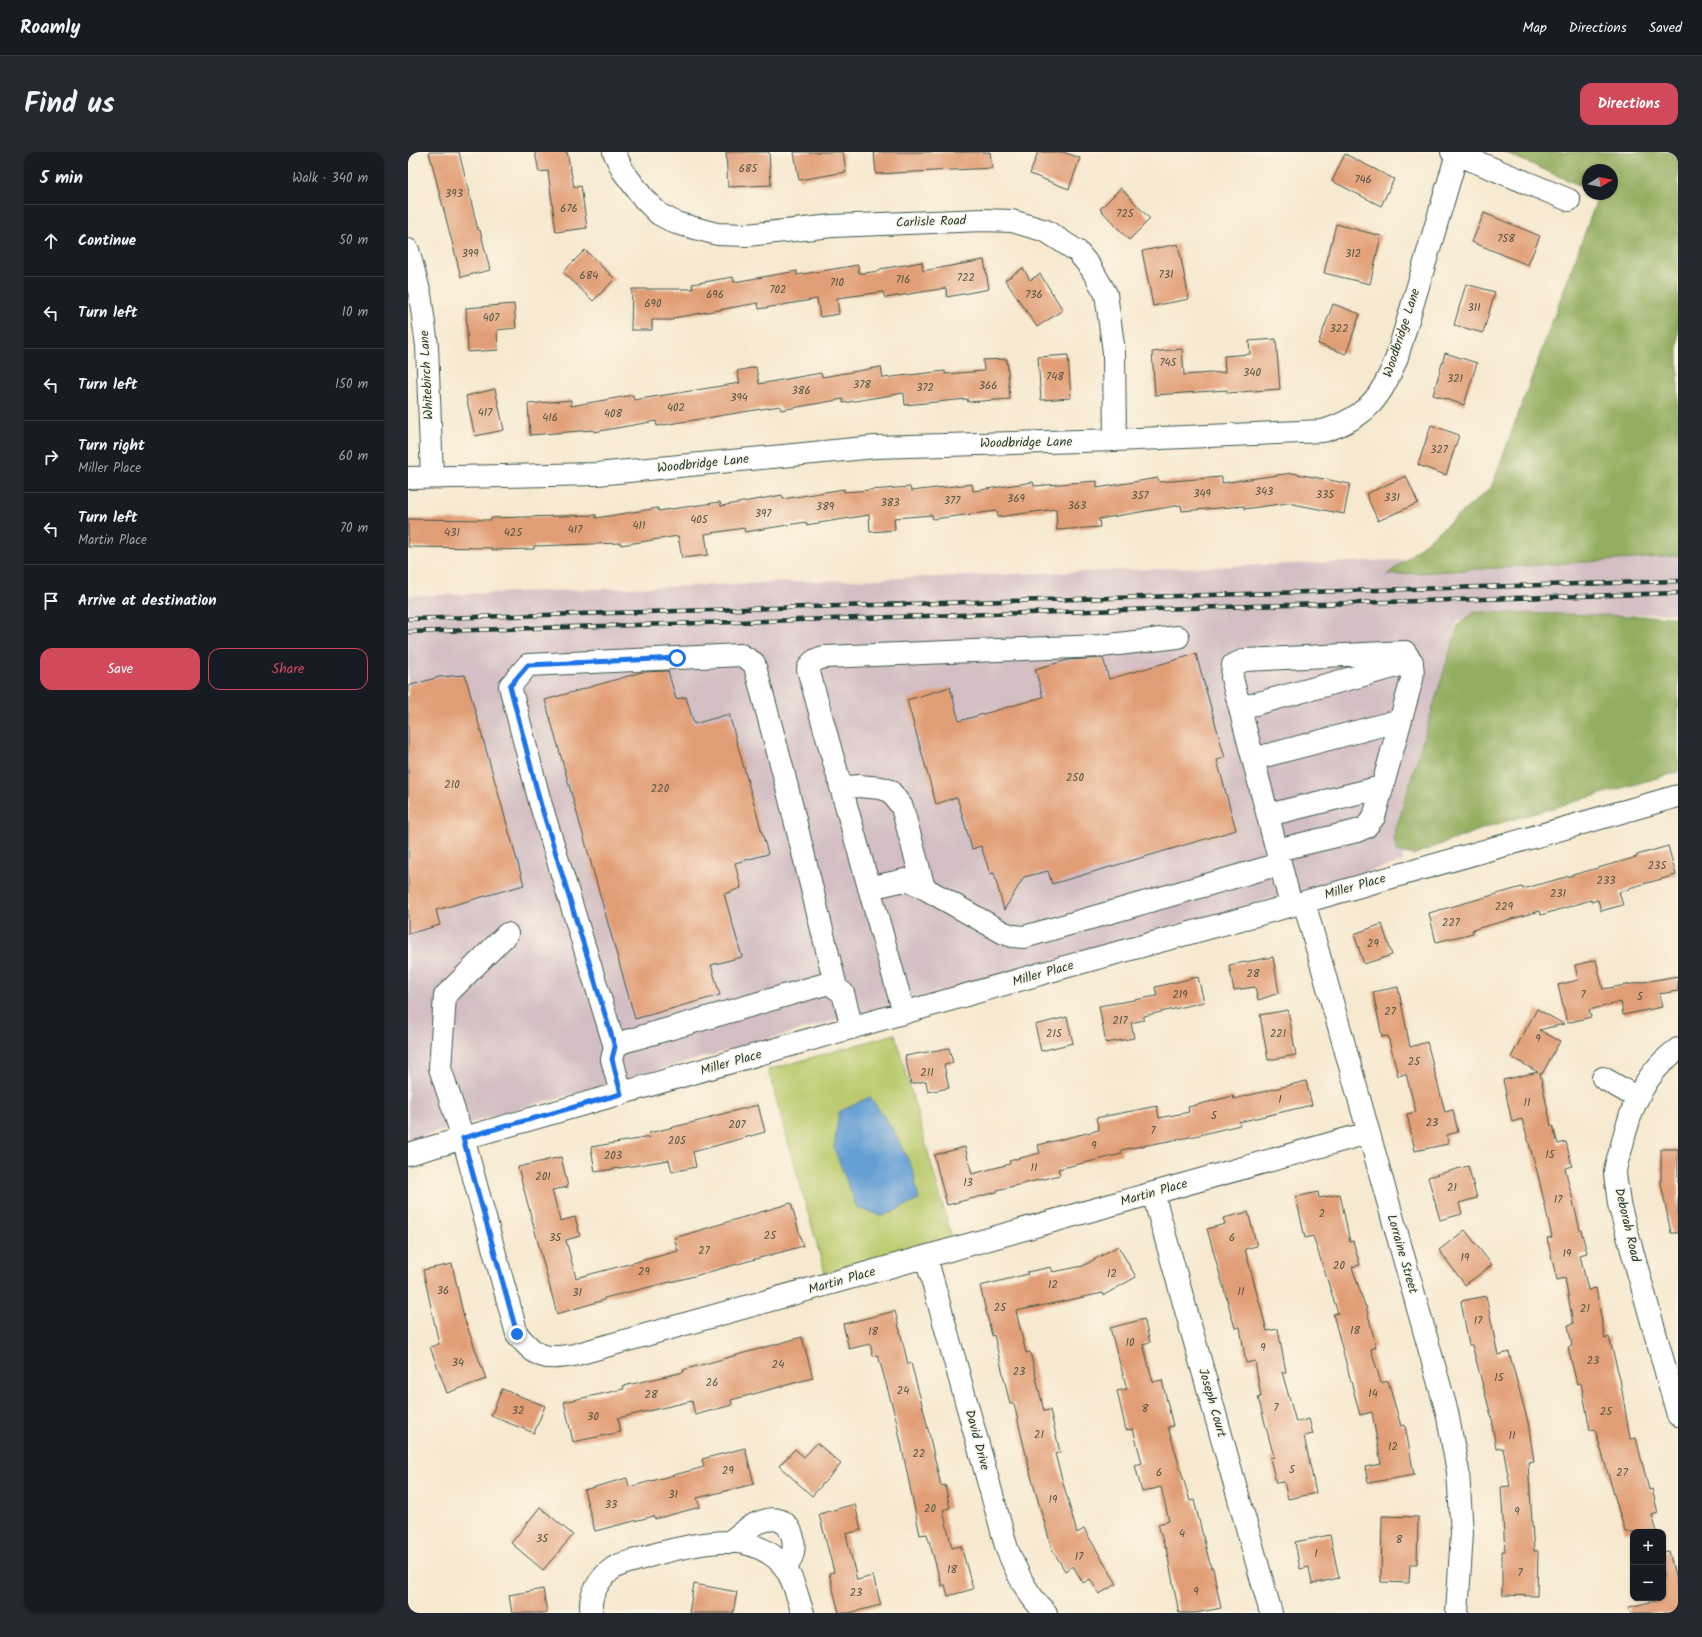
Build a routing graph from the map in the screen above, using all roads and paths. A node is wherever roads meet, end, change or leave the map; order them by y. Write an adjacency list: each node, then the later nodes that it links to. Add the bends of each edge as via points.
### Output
1 (614, 152): 5 (street, Carlisle Road, via 623,171 659,214 676,223 717,234 747,235 832,226 983,220 1012,221 1046,231 1077,251 1091,268 1106,294 1114,352)
2 (1454, 153): 3 (street); 5 (street, Woodbridge Lane, via 1389,379 1362,413 1343,425 1324,431)
3 (1569, 200)
4 (408, 250): 7 (street, Whitebirch Lane, via 420,294 427,346)
5 (1115, 440): 7 (street, Woodbridge Lane, via 875,447 597,474)
6 (408, 478): 7 (street, Woodbridge Lane)
7 (432, 478)
8 (1178, 637): 13 (street, via 1101,646 880,654 815,659 808,669)
9 (1412, 662): 10 (street); 10 (street, Lorraine Street, via 1405,652 1244,660 1233,665 1232,678); 11 (street, via 1412,679)
10 (1240, 708): 12 (street, Lorraine Street)
11 (1401, 720): 12 (street); 14 (street)
12 (1253, 759): 16 (street, Lorraine Street)
13 (841, 788): 18 (street); 19 (street, via 859,786 890,791 902,807)
14 (1382, 788): 16 (street); 17 (street, via 1374,817 1366,828)
15 (1678, 796): 20 (street, Miller Place)
16 (1268, 815): 17 (street, Lorraine Street)
17 (1278, 857): 19 (street, via 1024,937 1004,933); 20 (street, Lorraine Street)
18 (869, 888): 19 (street, via 905,880); 23 (street)
19 (924, 888)
20 (1298, 903): 23 (street, Miller Place); 30 (street, Lorraine Street)
21 (507, 934): 31 (street, Martin Place, via 445,996 440,1068)
22 (836, 986): 24 (street, via 842,993); 25 (street, via 829,983 623,1042); 25 (street, via 754,663 742,655 528,665 510,686 540,802)
23 (904, 1013): 24 (street, Miller Place)
24 (852, 1028): 28 (street, Miller Place)
25 (615, 1047): 28 (street, via 612,1059)
26 (1678, 1049): 29 (street, Deborah Road, via 1650,1076)
27 (1603, 1078): 29 (street)
28 (621, 1094): 31 (street, Miller Place)
29 (1636, 1097): 35 (street, Deborah Road, via 1615,1172 1619,1204)
30 (1368, 1133): 33 (street, Martin Place); 42 (street, Lorraine Street, via 1448,1420 1458,1472 1462,1533)
31 (463, 1138): 32 (street, Miller Place); 34 (street, Martin Place, via 517,1334 531,1351 544,1357 574,1355)
32 (408, 1154)
33 (1153, 1193): 34 (street, Martin Place); 41 (street, Joseph Court)
34 (926, 1257): 40 (street, David Drive, via 1007,1549 1018,1576 1034,1602)
35 (1678, 1415)
36 (730, 1542): 37 (street, via 745,1544 770,1554); 37 (street, via 752,1525 768,1519 780,1520 789,1526 793,1537 793,1552); 38 (street, via 664,1551 616,1567 599,1582 593,1595 590,1609)
37 (786, 1569): 39 (street)
38 (592, 1613)
39 (803, 1613)
40 (1046, 1613)
41 (1271, 1613)
42 (1457, 1613)

